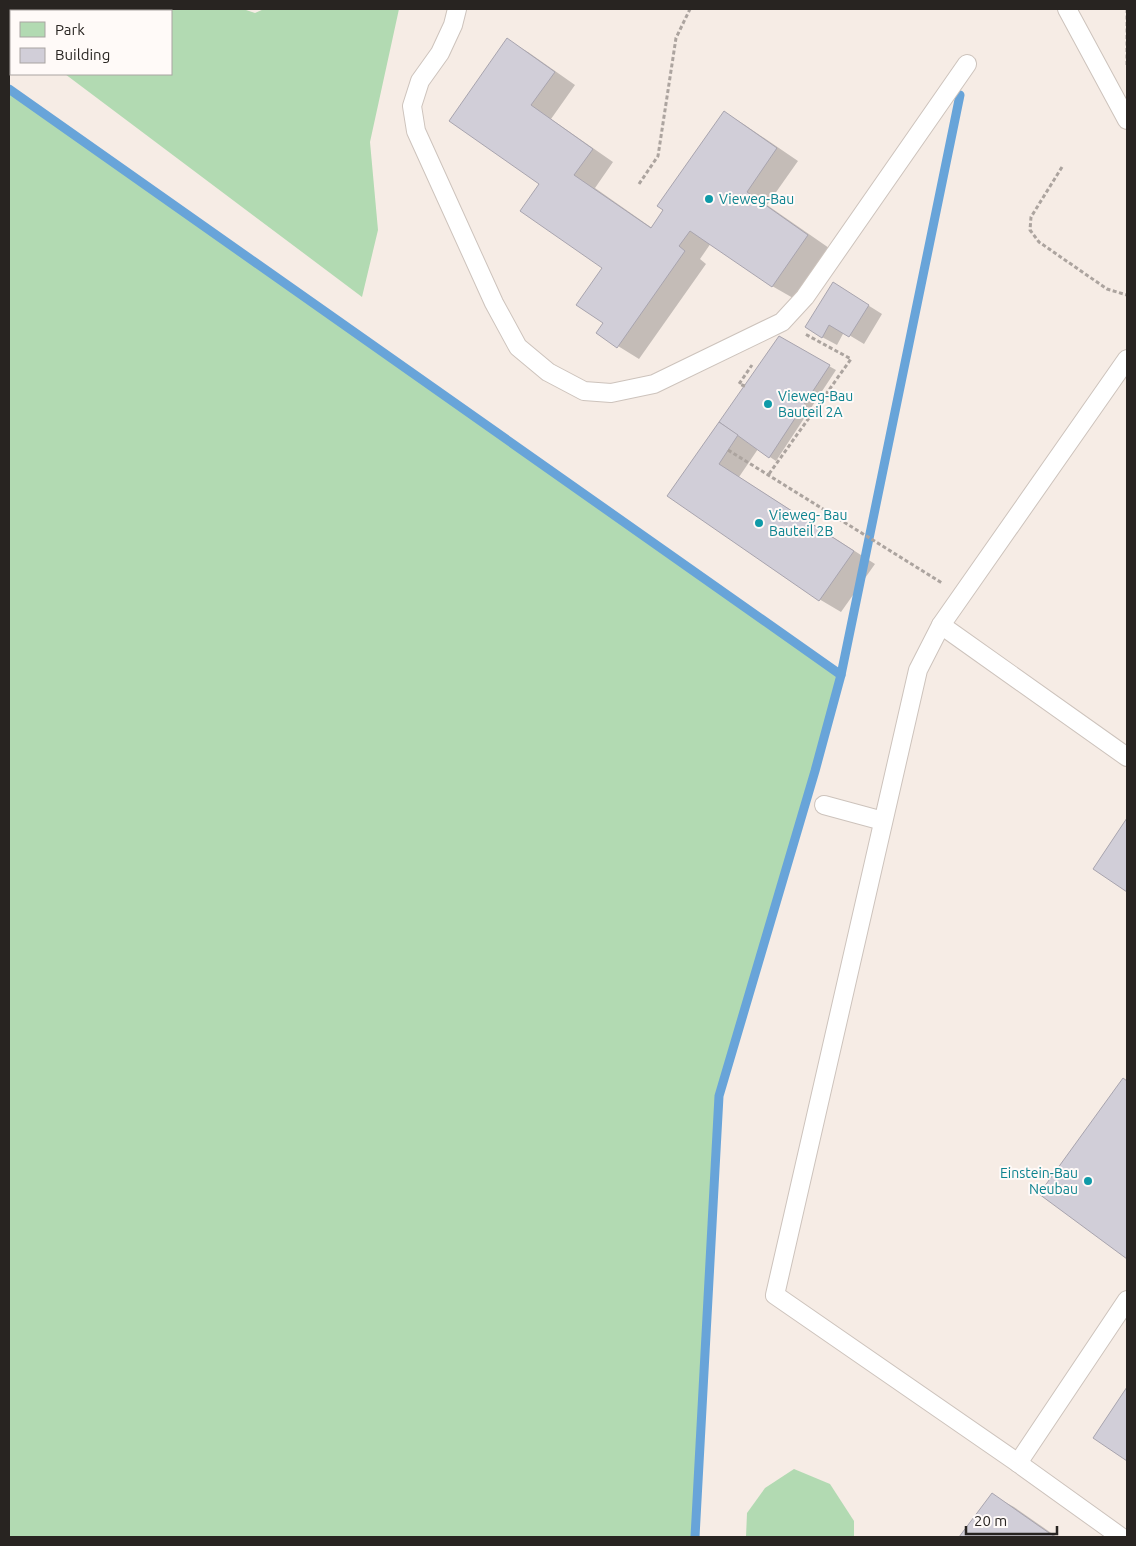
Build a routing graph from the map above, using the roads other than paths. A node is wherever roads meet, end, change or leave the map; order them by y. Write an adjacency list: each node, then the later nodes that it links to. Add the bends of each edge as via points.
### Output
1 (457, 9): 3 (lane, via 440,53 420,81 412,106 416,131 494,303 518,347 548,372 584,391 611,393 654,384 782,322 805,297)
2 (1066, 9): 4 (lane)
3 (967, 64)
4 (1127, 120)
5 (1127, 359): 6 (lane)
6 (941, 625): 7 (lane); 9 (lane, via 918,670)
7 (1127, 757)
8 (824, 805): 9 (lane)
9 (883, 821): 11 (lane, via 775,1295)
10 (1127, 1300): 11 (lane)
11 (1018, 1462): 12 (lane)
12 (1121, 1537)

